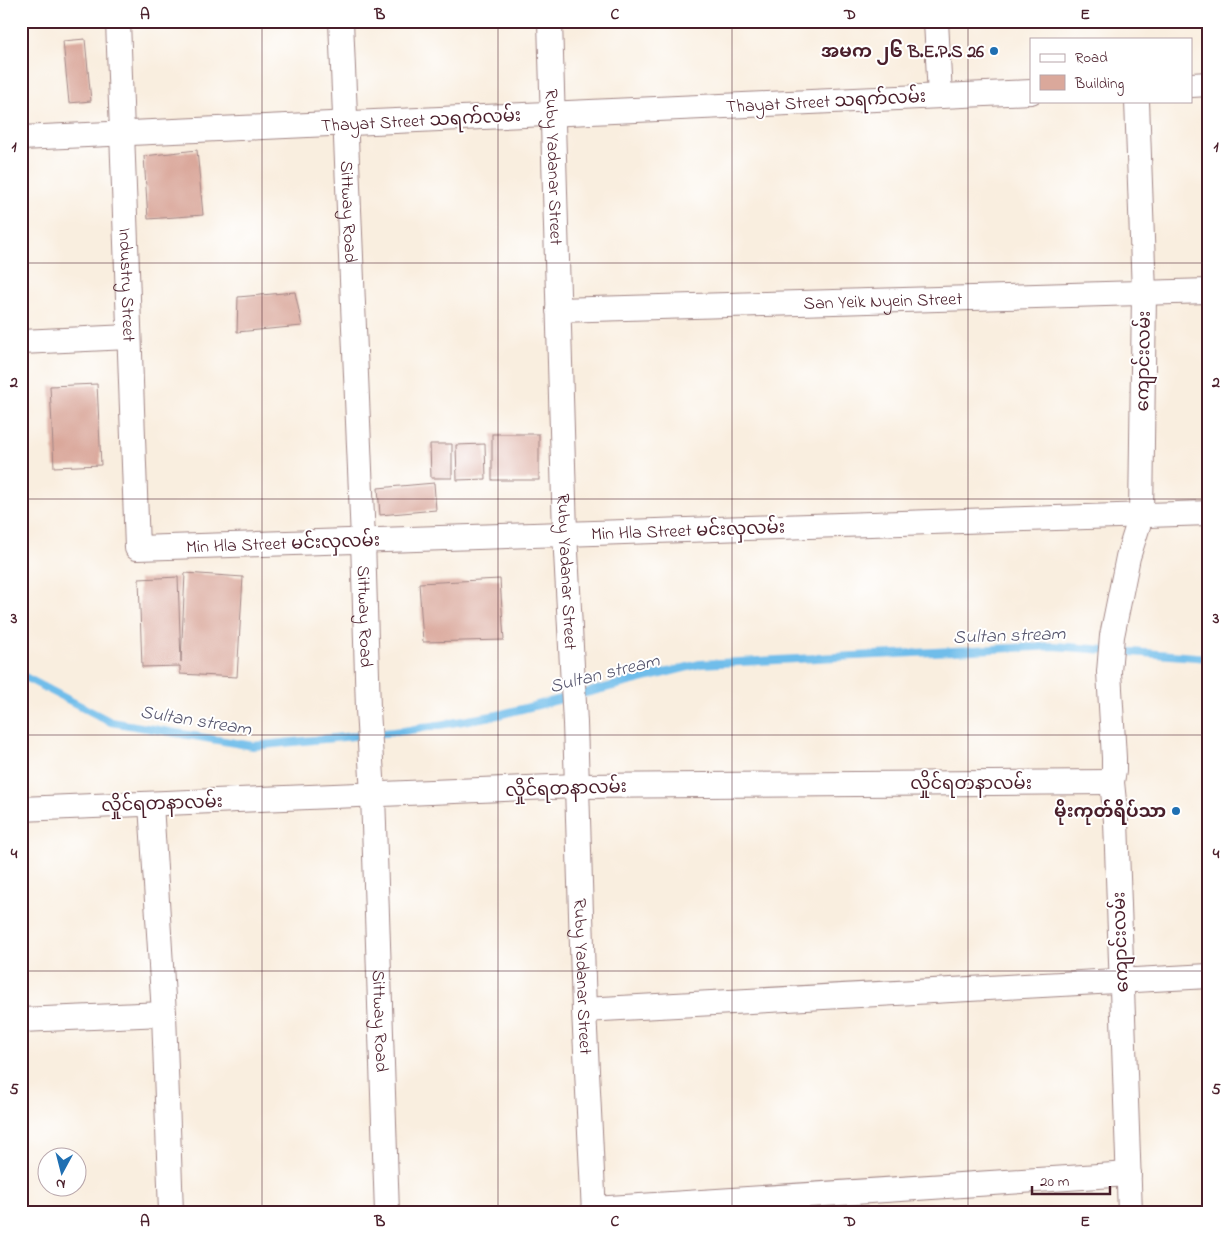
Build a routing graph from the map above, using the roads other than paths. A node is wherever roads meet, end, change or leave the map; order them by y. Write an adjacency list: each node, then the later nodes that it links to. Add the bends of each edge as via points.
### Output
1 (118, 21): 12 (street, Industry Street)
2 (341, 21): 11 (street, Sittway Road)
3 (550, 21): 10 (street, Ruby Yadanar Street)
4 (936, 21): 8 (street)
5 (1209, 84): 6 (street)
6 (1192, 85)
7 (1030, 92): 8 (street, Thayat Street သရက်လမ်း)
8 (940, 96): 10 (street, Thayat Street သရက်လမ်း)
9 (1137, 102): 15 (street, ကျောင်းလမ်း)
10 (552, 114): 11 (street, Thayat Street သရက်လမ်း); 16 (street, Ruby Yadanar Street)
11 (345, 124): 12 (street, Thayat Street သရက်လမ်း); 22 (street, Sittway Road)
12 (122, 134): 13 (street, Thayat Street သရက်လမ်း); 17 (street, Industry Street)
13 (21, 138)
14 (1209, 291): 15 (street, San Yeik Nyein Street)
15 (1144, 293): 16 (street, San Yeik Nyein Street); 20 (street, ကျောင်းလမ်း)
16 (558, 310): 21 (street, Ruby Yadanar Street)
17 (129, 337): 18 (street); 23 (street, Industry Street)
18 (21, 342)
19 (1209, 513): 20 (street, Min Hla Street မင်းလှလမ်း)
20 (1141, 516): 21 (street, Min Hla Street မင်းလှလမ်း); 24 (street, ကျောင်းလမ်း, via 1115,617 1109,672 1114,758)
21 (565, 533): 22 (street, Min Hla Street မင်းလှလမ်း); 25 (street, Ruby Yadanar Street)
22 (363, 540): 23 (street, Min Hla Street မင်းလှလမ်း); 26 (street, Sittway Road)
23 (137, 548)
24 (1112, 782): 25 (street, လှိုင်ရတနာလမ်း); 30 (street, ကျောင်းလမ်း)
25 (576, 786): 26 (street, လှိုင်ရတနာလမ်း); 31 (street, Ruby Yadanar Street)
26 (374, 795): 27 (street, လှိုင်ရတနာလမ်း); 37 (street, Sittway Road)
27 (151, 804): 28 (street, လှိုင်ရတနာလမ်း); 32 (street)
28 (21, 809)
29 (1209, 976): 30 (street)
30 (1121, 981): 31 (street); 34 (street, ကျောင်းလမ်း)
31 (584, 1010): 35 (street, Ruby Yadanar Street)
32 (164, 1014): 33 (street); 36 (street)
33 (21, 1020)
34 (1129, 1174): 35 (street); 38 (street, ကျောင်းလမ်း)
35 (594, 1211)
36 (171, 1213)
37 (387, 1213)
38 (1130, 1213)

